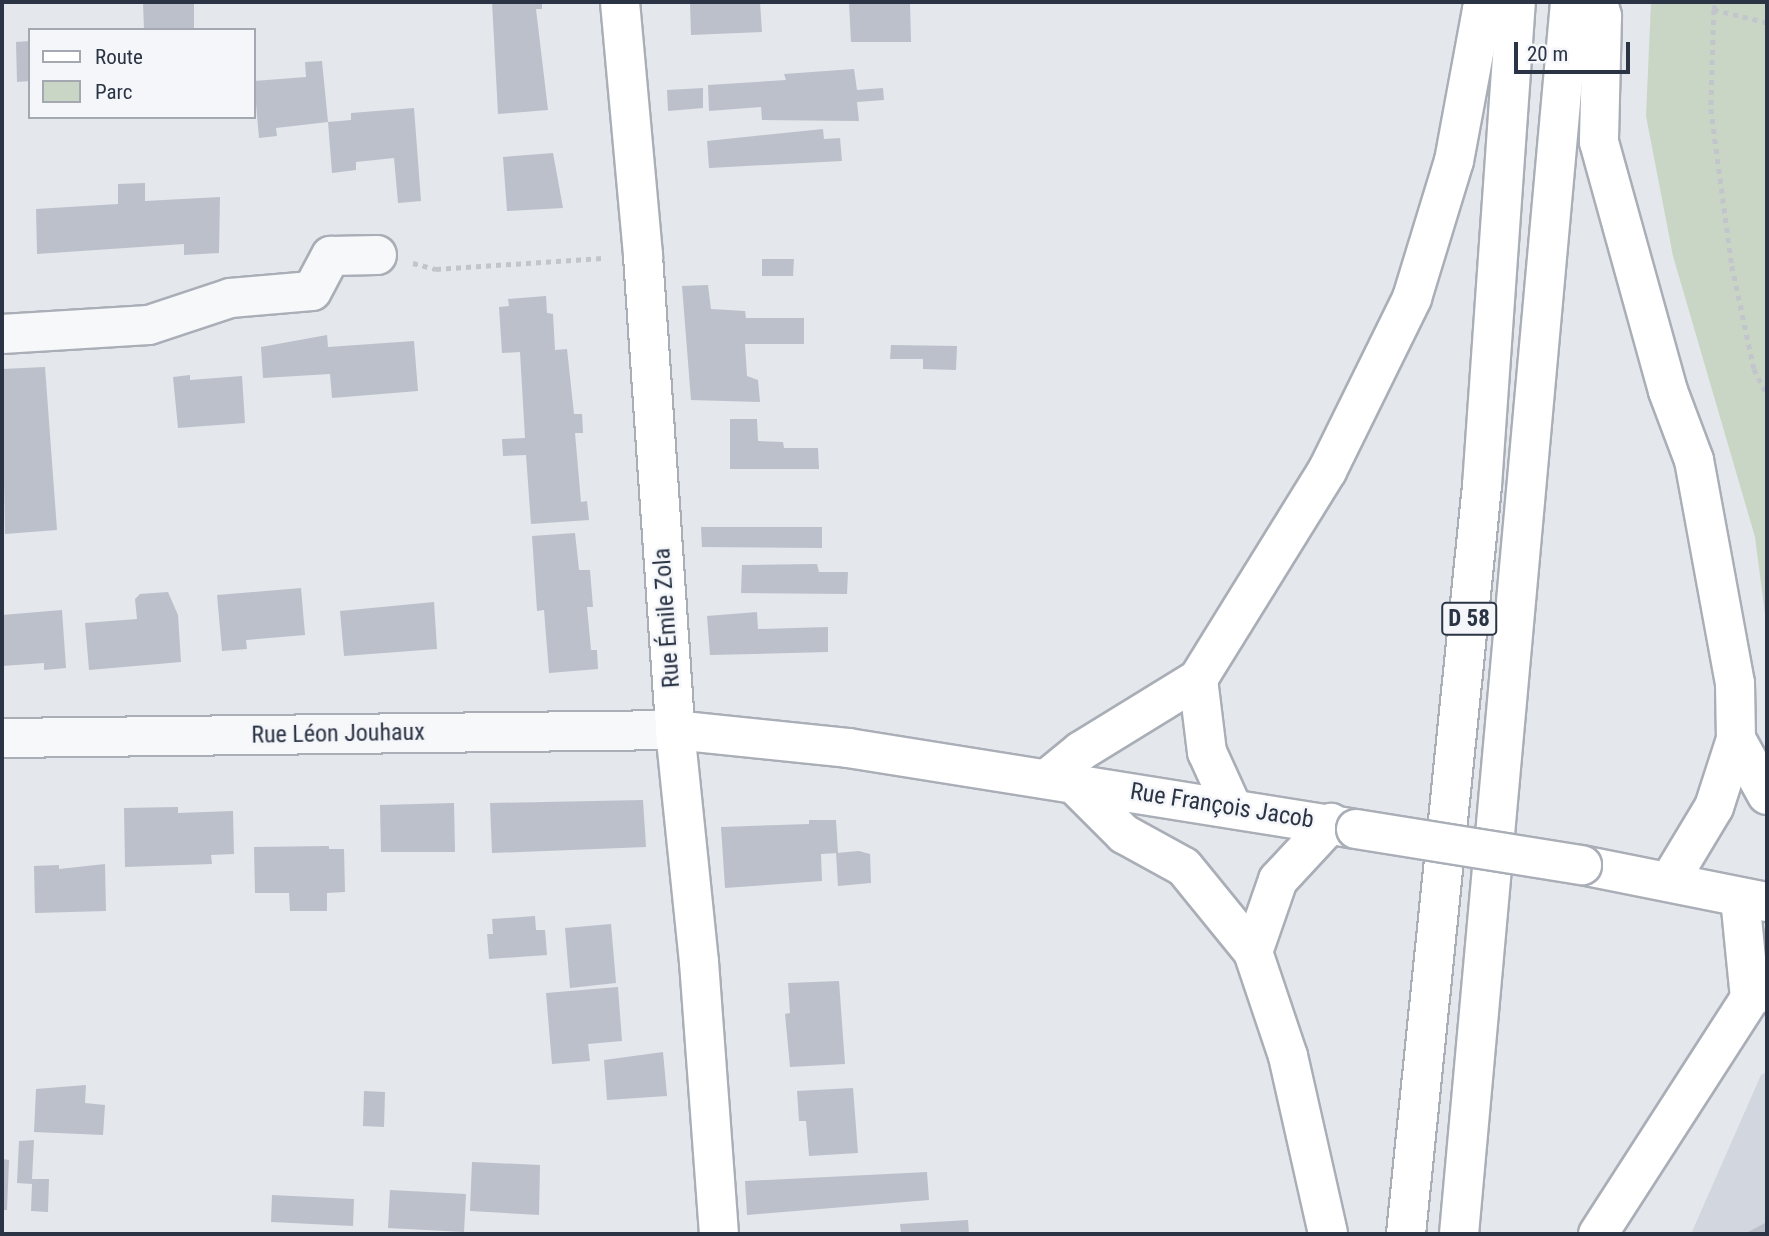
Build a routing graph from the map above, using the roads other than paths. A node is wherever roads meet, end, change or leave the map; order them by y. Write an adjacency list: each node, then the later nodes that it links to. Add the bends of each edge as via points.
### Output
1 (620, 2): 9 (main road, Rue Émile Zola, via 643,256)
2 (1489, 2): 8 (main road, via 1482,9 1454,161 1412,298 1327,471)
3 (1516, 2): 22 (main road, D 58, via 1482,486)
4 (1570, 2): 23 (main road, D 58)
5 (1598, 2): 11 (main road, via 1602,16 1599,142 1668,391 1694,460 1735,682)
6 (377, 255): 7 (street, via 331,256 312,291 230,298 149,325)
7 (2, 334)
8 (1198, 679): 12 (main road, via 1081,751); 14 (main road, via 1206,752)
9 (675, 730): 10 (street, Rue Léon Jouhaux); 12 (main road, Rue François Jacob, via 848,748); 20 (main road, Rue Émile Zola, via 699,962)
10 (2, 738)
11 (1736, 739): 13 (main road); 16 (main road, via 1714,807)
12 (1060, 780): 14 (main road, Rue François Jacob); 18 (main road, via 1124,834 1184,867)
13 (1767, 795)
14 (1232, 807): 15 (main road, Rue François Jacob)
15 (1344, 826): 16 (main road, Rue François Jacob, bridge); 18 (main road, via 1278,880)
16 (1669, 882): 17 (main road, Rue François Jacob)
17 (1754, 900): 19 (main road)
18 (1253, 952): 21 (main road, via 1289,1056)
19 (1759, 993): 24 (main road)
20 (719, 1234)
21 (1328, 1234)
22 (1406, 1234)
23 (1459, 1234)
24 (1598, 1234)

